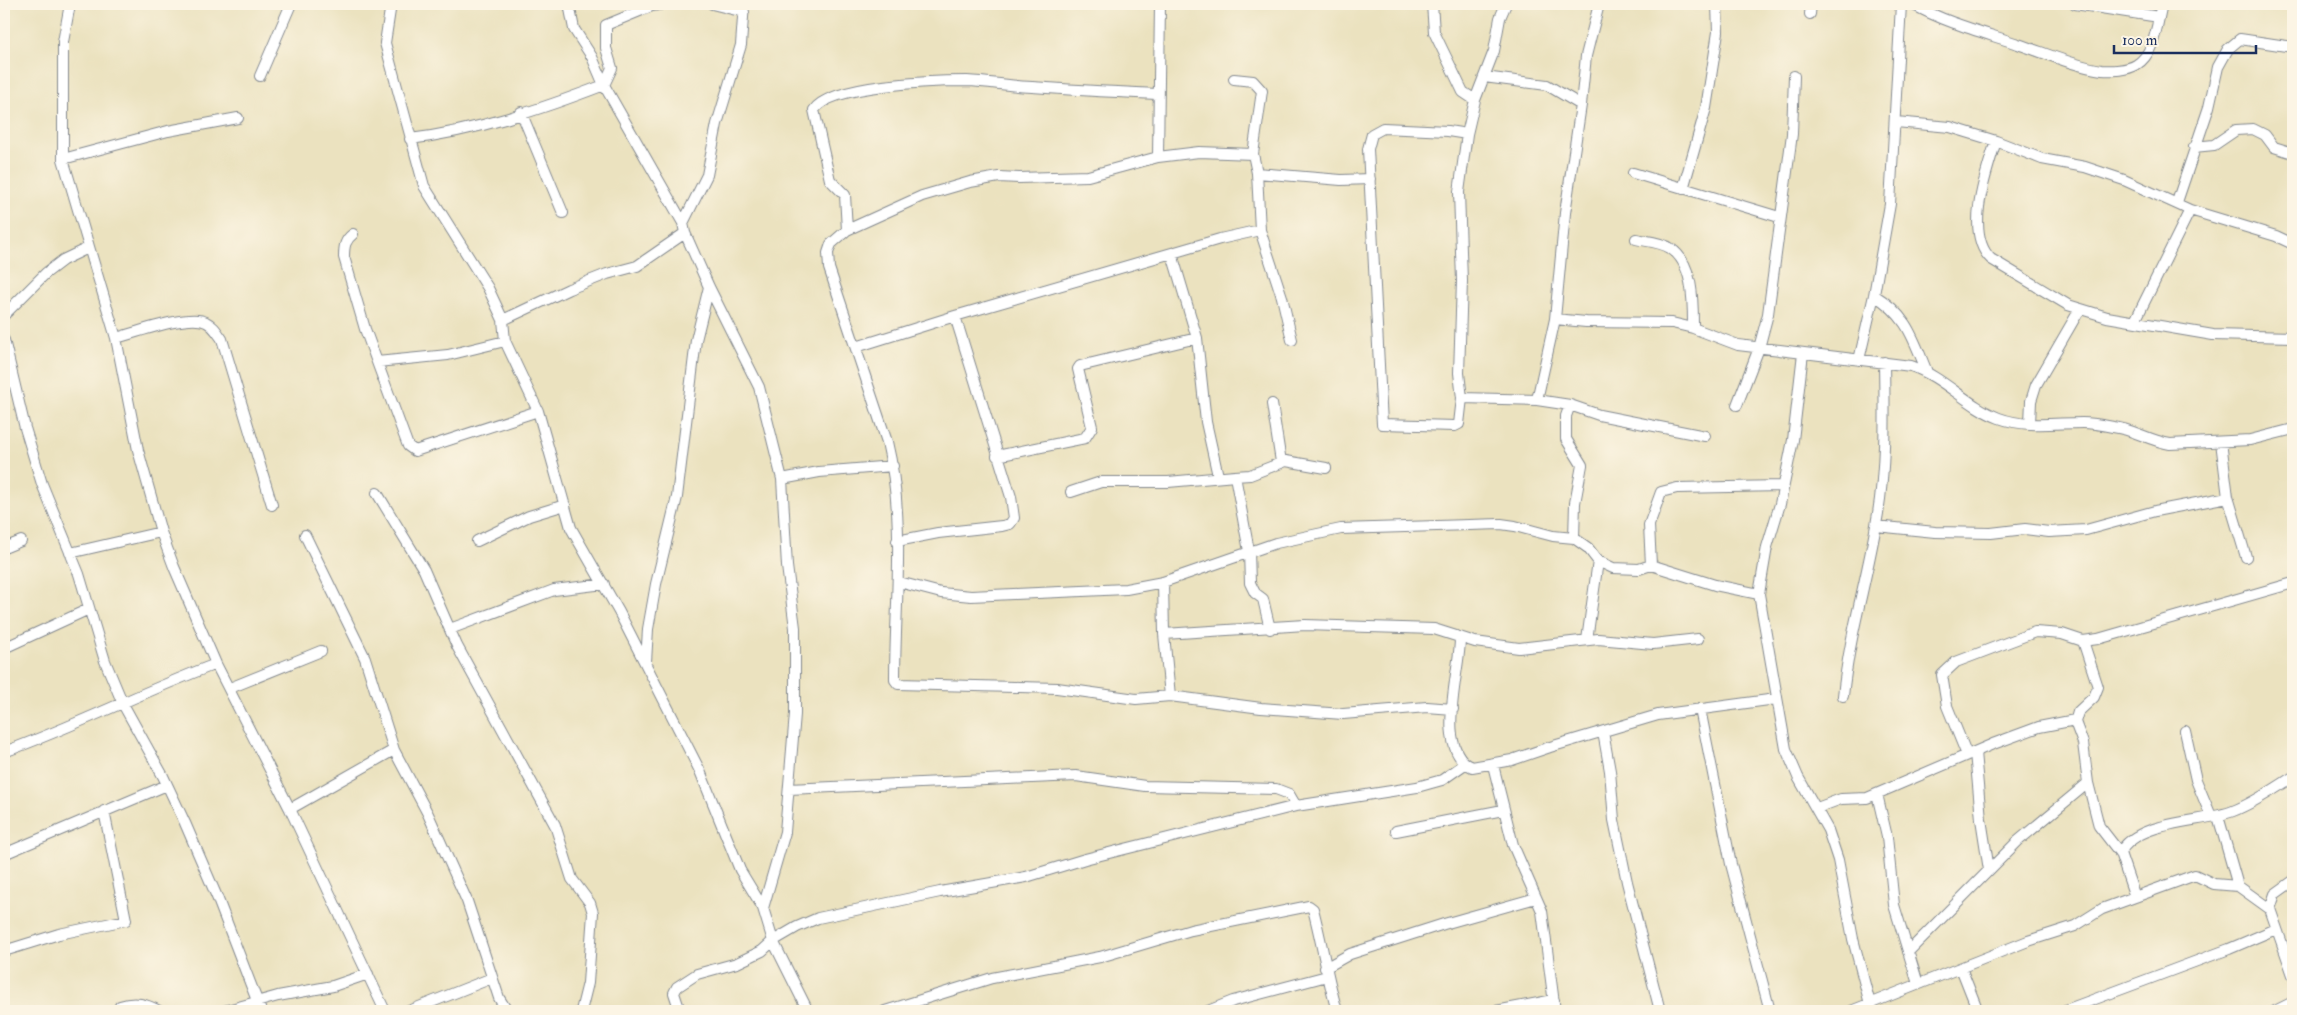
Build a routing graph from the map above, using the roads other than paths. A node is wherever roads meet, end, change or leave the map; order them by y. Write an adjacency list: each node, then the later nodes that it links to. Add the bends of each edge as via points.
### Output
1 (70, 4): 37 (street, via 62,42)
2 (291, 4): 19 (street)
3 (390, 4): 31 (street, via 385,42)
4 (568, 4): 23 (street, via 574,30 592,57)
5 (663, 4): 23 (street, via 606,25 606,48 612,68)
6 (712, 4): 16 (street)
7 (1160, 4): 24 (street)
8 (1432, 4): 25 (street, via 1434,32 1463,92)
9 (1506, 4): 21 (street)
10 (1599, 4): 26 (street, via 1586,56)
11 (1717, 4): 41 (street, via 1718,32 1706,108)
12 (1901, 4): 29 (street)
13 (1912, 4): 17 (street, via 1966,28 2103,70 2126,69 2137,64 2155,38)
14 (2075, 4): 17 (street)
15 (2162, 4): 17 (street)
16 (744, 8): 46 (street, via 741,45 706,175)
17 (2159, 17)
18 (2293, 48): 33 (street, via 2240,38 2228,49 2218,67 2209,107)
19 (260, 76)
20 (1794, 76): 45 (street, via 1792,134)
21 (1484, 77): 25 (street); 26 (street, via 1547,85)
22 (1234, 79): 35 (street, via 1253,81 1262,91)
23 (604, 85): 27 (street); 46 (street)
24 (1157, 94): 36 (street); 47 (street, via 968,81 876,86 819,103 814,110 830,180 845,195)
25 (1475, 100): 30 (street)
26 (1581, 105): 59 (street, via 1565,213)
27 (522, 112): 31 (street, via 451,134); 44 (street)
28 (238, 118): 37 (street, via 168,131)
29 (1896, 122): 32 (street, via 1950,127); 55 (street, via 1890,204)
30 (1467, 134): 40 (street, via 1439,130 1377,130 1372,134 1368,150); 76 (street, via 1459,192 1462,281 1459,373)
31 (410, 140): 60 (street, via 424,186 488,288)
32 (1996, 140): 42 (street, via 2042,159 2085,167); 56 (street, via 1979,207 1978,240 1991,260 2047,294)
33 (2194, 147): 34 (street, via 2214,145 2236,130 2253,129 2265,135 2274,147); 42 (street)
34 (2293, 153)
35 (1253, 154): 36 (street, via 1199,152); 38 (street)
36 (1158, 157): 47 (street, via 1088,176 1000,177 970,182 922,196)
37 (63, 159): 52 (street)
38 (1257, 173): 40 (street, via 1341,180); 48 (street)
39 (1633, 173): 41 (street)
40 (1370, 179): 76 (street, via 1381,422 1386,425 1455,426 1459,424)
41 (1683, 189): 45 (street)
42 (2177, 202): 43 (street)
43 (2190, 210): 51 (street); 61 (street)
44 (563, 212)
45 (1779, 217): 70 (street, via 1768,314)
46 (684, 228): 54 (street); 60 (street, via 637,266 576,286)
47 (847, 230): 69 (street, via 831,244 829,268)
48 (1260, 230): 53 (street); 67 (street)
49 (353, 234): 73 (street, via 347,238 344,257)
50 (1636, 239): 62 (street, via 1670,247 1680,259 1690,284)
51 (2293, 244)
52 (88, 248): 57 (street, via 46,273); 64 (street)
53 (1172, 254): 58 (street); 65 (street)
54 (709, 286): 92 (street, via 759,388); 127 (street, via 696,340 677,497 654,593)
55 (1874, 295): 72 (street); 75 (street, via 1908,326)
56 (2080, 309): 61 (street); 82 (street, via 2036,385 2031,400)
57 (4, 316)
58 (955, 316): 69 (street); 86 (street)
59 (1555, 319): 62 (street, via 1672,323); 77 (street)
60 (503, 320): 68 (street)
61 (2135, 321): 63 (street, via 2213,335)
62 (1693, 328): 70 (street, via 1738,345)
63 (2293, 337)
64 (116, 338): 97 (street, via 197,319 214,328 222,339); 100 (street, via 138,450)
65 (1197, 338): 86 (street, via 1080,366 1092,427 1090,433 1085,438); 90 (street, via 1206,422)
66 (4, 340): 108 (street, via 42,484)
67 (1292, 340)
68 (505, 341): 73 (street, via 448,355); 81 (street)
69 (856, 347): 88 (street)
70 (1759, 348): 71 (street); 80 (street)
71 (1803, 352): 72 (street); 93 (street, via 1793,440)
72 (1859, 360): 74 (street)
73 (377, 362): 81 (street, via 408,446 415,451)
74 (1884, 362): 75 (street); 99 (street, via 1884,467)
75 (1927, 372): 82 (street, via 2000,418)
76 (1462, 398): 77 (street)
77 (1537, 400): 79 (street)
78 (1272, 404): 87 (street)
79 (1570, 405): 84 (street, via 1599,415); 102 (street, via 1566,416 1566,439 1582,465 1574,503)
80 (1737, 405)
81 (538, 411): 98 (street)
82 (2030, 423): 85 (street, via 2084,423 2116,427 2170,444)
83 (2293, 429): 85 (street, via 2250,440)
84 (1705, 436)
85 (2221, 442): 96 (street)
86 (997, 456): 105 (street, via 1011,497 1014,518 1010,524)
87 (1281, 462): 89 (street, via 1301,462); 91 (street)
88 (893, 466): 92 (street, via 819,472); 105 (street)
89 (1326, 468)
90 (1218, 476): 91 (street); 94 (street, via 1168,482 1101,482)
91 (1235, 476): 107 (street)
92 (782, 479): 147 (street, via 787,566 795,628 795,714)
93 (1782, 486): 111 (street, via 1677,488 1661,492 1649,525); 116 (street)
94 (1071, 492)
95 (377, 493): 118 (street, via 424,570)
96 (2228, 497): 99 (street, via 2155,511 2086,530 1935,532); 109 (street)
97 (272, 505)
98 (565, 505): 104 (street, via 529,516); 115 (street, via 571,528)
99 (1876, 526): 131 (street, via 1848,653)
100 (161, 532): 108 (street); 128 (street)
101 (305, 535): 139 (street, via 365,658)
102 (1574, 538): 107 (street, via 1501,524 1340,529); 110 (street)
103 (20, 541): 106 (street)
104 (477, 541)
105 (897, 541): 112 (street)
106 (4, 548)
107 (1250, 551): 113 (street); 119 (street, via 1250,583 1263,600)
108 (70, 553): 117 (street)
109 (2246, 557)
110 (1598, 561): 111 (street, via 1613,568 1639,569); 123 (street)
111 (1651, 565): 116 (street, via 1715,585)
112 (899, 582): 113 (street, via 941,593 971,596 1090,592); 130 (street, via 895,643 895,680 898,684 1056,688 1136,699)
113 (1163, 582): 120 (street)
114 (2293, 583): 124 (street)
115 (604, 584): 118 (street, via 554,590); 127 (street)
116 (1759, 594): 132 (street)
117 (90, 609): 125 (street); 133 (street)
118 (450, 629): 185 (street, via 555,825 572,879 590,903 593,913 588,983)
119 (1270, 629): 120 (street); 121 (street, via 1305,625 1434,628)
120 (1164, 634): 130 (street)
121 (1460, 638): 123 (street, via 1519,648); 134 (street)
122 (1698, 639): 123 (street, via 1667,644)
123 (1587, 640)
124 (2083, 641): 136 (street, via 2098,688); 141 (street, via 2062,634 2035,632 1956,662 1942,675 1948,706)
125 (4, 648)
126 (321, 651): 129 (street)
127 (646, 662): 163 (street, via 700,771 740,870)
128 (216, 664): 129 (street); 133 (street)
129 (230, 688): 151 (street)
130 (1170, 696): 134 (street, via 1261,708 1343,714 1427,707)
131 (1843, 696)
132 (1776, 698): 135 (street); 150 (street, via 1786,749 1798,778)
133 (122, 704): 140 (street); 146 (street)
134 (1453, 709): 142 (street, via 1453,747)
135 (1700, 709): 138 (street, via 1658,715); 194 (street, via 1735,880)
136 (2075, 720): 141 (street, via 2039,727); 145 (street)
137 (2185, 730): 154 (street, via 2196,780)
138 (1603, 732): 143 (street); 193 (street, via 1614,820)
139 (394, 750): 151 (street); 173 (street, via 428,814 466,900)
140 (4, 752)
141 (1971, 753): 148 (street); 158 (street)
142 (1465, 764): 143 (street, via 1472,767); 149 (street, via 1442,780 1416,787)
143 (1493, 765): 152 (street)
144 (2293, 777): 154 (street, via 2245,805)
145 (2088, 784): 156 (street, via 2099,826); 158 (street)
146 (167, 785): 153 (street); 178 (street, via 217,897)
147 (789, 790): 149 (street, via 1076,776 1146,786 1276,789 1289,794); 163 (street, via 785,832)
148 (1877, 794): 150 (street, via 1867,798 1841,799); 168 (street, via 1887,837 1893,898)
149 (1296, 806): 166 (street, via 1026,877 818,918)
150 (1817, 808): 177 (street, via 1838,860)
151 (290, 809): 171 (street)
152 (1503, 810): 155 (street); 162 (street, via 1522,871)
153 (104, 811): 157 (street); 167 (street, via 126,920)
154 (2215, 816): 156 (street, via 2144,833 2127,843); 160 (street)
155 (1396, 831)
156 (2120, 853): 161 (street)
157 (4, 854)
158 (1988, 870): 168 (street)
159 (2293, 881): 164 (street, via 2275,894)
160 (2238, 886): 161 (street, via 2214,884 2195,875); 164 (street)
161 (2135, 896): 169 (street, via 2102,909 2075,926)
162 (1536, 898): 170 (street, via 1350,954); 175 (street, via 1546,930)
163 (763, 908): 166 (street)
164 (2270, 909): 165 (street)
165 (2276, 929): 172 (street); 197 (street)
166 (773, 941): 186 (street, via 762,951 737,963 697,974 677,987 674,993); 187 (street)
167 (4, 950)
168 (1908, 952): 174 (street)
169 (1960, 968): 174 (street); 196 (street)
170 (1326, 972): 188 (street, via 1321,938 1313,909 1309,906 1191,930 1100,957 992,978); 189 (street); 190 (street)
171 (368, 974): 178 (street); 182 (street)
172 (2293, 975)
173 (492, 978): 183 (street); 184 (street)
174 (1918, 984): 177 (street)
175 (1554, 1000): 191 (street); 192 (street)
176 (2293, 1002): 198 (street)
177 (1870, 1004): 195 (street)
178 (260, 1007): 181 (street)
179 (119, 1011): 180 (street, via 120,1006 145,1003)
180 (159, 1011)
181 (224, 1011)
182 (385, 1011)
183 (409, 1011)
184 (506, 1011)
185 (581, 1011)
186 (680, 1011)
187 (808, 1011)
188 (885, 1011)
189 (1208, 1011)
190 (1336, 1011)
191 (1496, 1011)
192 (1555, 1011)
193 (1660, 1011)
194 (1770, 1011)
195 (1852, 1011)
196 (1978, 1011)
197 (2063, 1011)
198 (2275, 1011)

